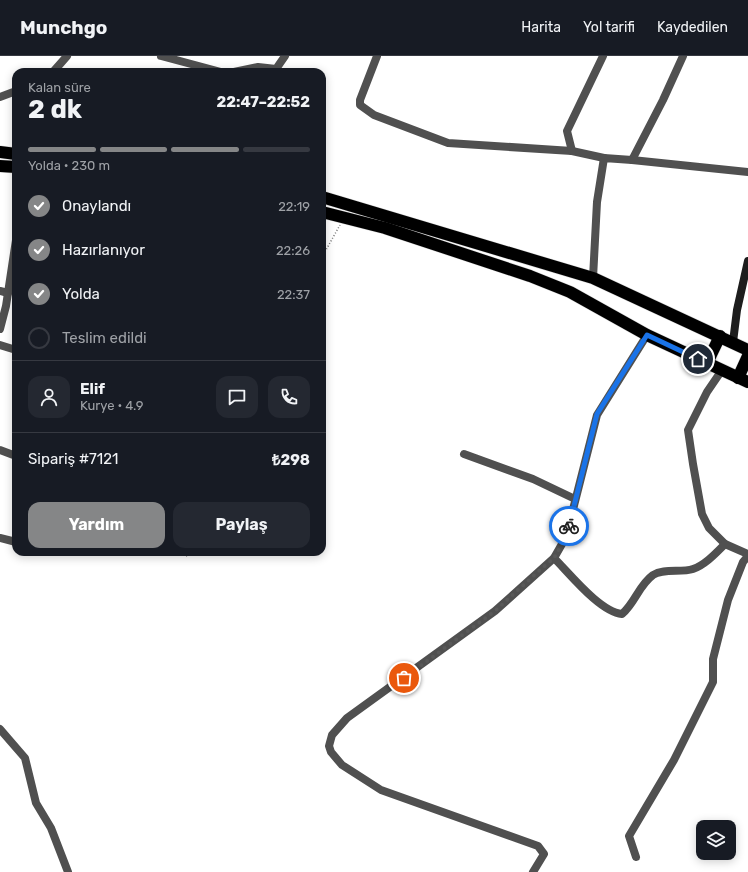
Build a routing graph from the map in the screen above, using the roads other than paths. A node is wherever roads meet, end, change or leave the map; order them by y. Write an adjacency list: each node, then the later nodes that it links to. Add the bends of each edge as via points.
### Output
1 (67, 56): 7 (street)
2 (162, 56): 8 (street)
3 (285, 56): 9 (street)
4 (377, 56): 12 (street, via 360,100 360,105 374,115 448,143)
5 (603, 56): 12 (street, via 567,131)
6 (683, 56): 16 (street)
7 (57, 68)
8 (206, 68)
9 (277, 68)
10 (12, 93): 11 (street)
11 (0, 97)
12 (572, 151): 15 (street)
13 (0, 152): 14 (highway)
14 (12, 154)
15 (604, 158): 16 (street); 24 (street, via 597,202)
16 (632, 160): 19 (street)
17 (0, 166): 18 (highway)
18 (12, 167)
19 (748, 172)
20 (326, 198): 24 (highway)
21 (326, 213): 27 (highway, via 385,228 530,276 570,292)
22 (12, 257): 25 (street)
23 (748, 261): 29 (street)
24 (593, 278): 28 (highway)
25 (4, 292): 26 (street)
26 (0, 329)
27 (647, 335): 34 (highway); 40 (street, via 597,414)
28 (720, 336): 29 (highway); 34 (highway)
29 (733, 342): 32 (highway)
30 (0, 345): 31 (street)
31 (12, 349)
32 (748, 350)
33 (748, 356): 36 (highway)
34 (707, 363): 35 (highway)
35 (722, 370): 36 (highway); 43 (street, via 707,392 688,430 702,514 709,528)
36 (743, 380)
37 (0, 450): 38 (street)
38 (12, 454)
39 (464, 454): 40 (street, via 533,479)
40 (575, 499): 45 (street, via 566,537)
41 (0, 538): 42 (street)
42 (12, 541)
43 (725, 544): 44 (street); 45 (street, via 694,569 654,574 645,582 631,607 622,614 615,613 591,595)
44 (748, 555): 47 (street, via 728,600 713,660 713,682 674,760 629,836)
45 (554, 558): 49 (street, via 495,611 347,718 332,735 329,746 342,765 381,790 538,846 544,854)
46 (0, 729): 48 (street, via 25,758 36,803 51,828)
47 (636, 857)
48 (68, 872)
49 (533, 872)

